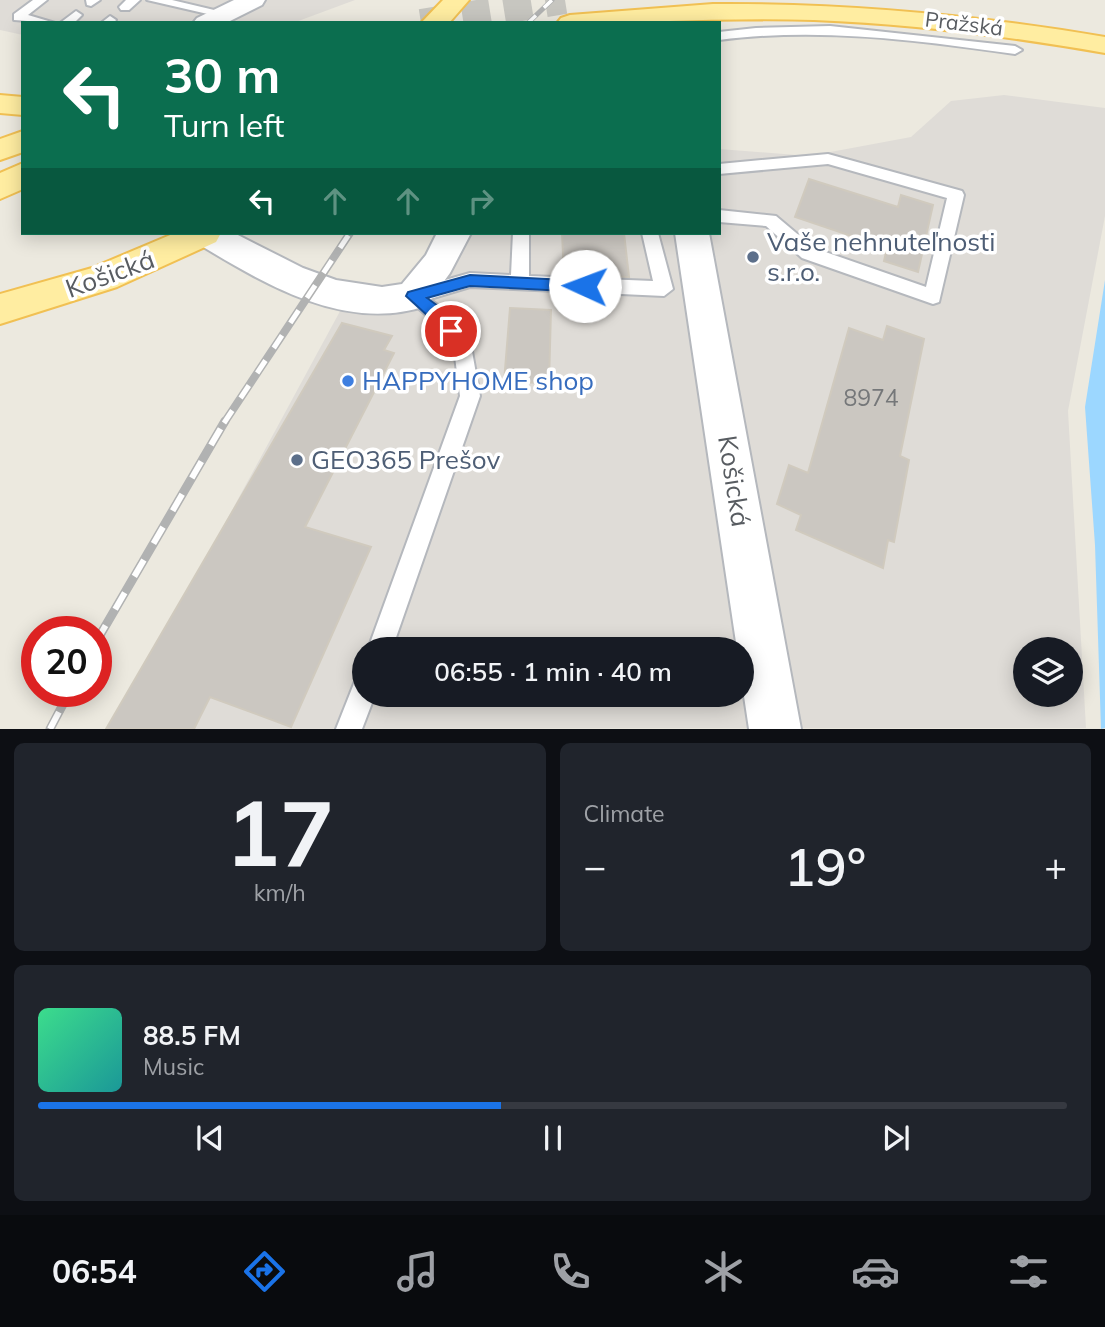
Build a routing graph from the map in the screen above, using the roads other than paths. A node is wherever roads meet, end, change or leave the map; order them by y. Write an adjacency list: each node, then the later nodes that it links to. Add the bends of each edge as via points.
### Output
1 (41, 0): 7 (lane, via 18,17)
2 (153, 0): 6 (lane)
3 (253, 0): 6 (street)
4 (457, 0): 8 (main road)
5 (940, 0): 11 (main road, Pražská)
6 (215, 18)
7 (39, 21)
8 (436, 21)
9 (596, 21): 11 (main road, Pražská, via 712,12 797,12)
10 (1105, 23): 11 (main road, Pražská)
11 (1061, 26): 13 (main road, Pražská)
12 (721, 36): 14 (lane, via 837,32)
13 (1105, 45)
14 (1015, 50)
15 (0, 104): 16 (main road)
16 (21, 106)
17 (21, 142): 18 (main road)
18 (0, 150)
19 (721, 169): 22 (lane, via 828,159 956,195 933,297 808,253 769,220)
20 (21, 175): 21 (main road)
21 (0, 188)
22 (721, 216)
23 (202, 235): 31 (main road, Košická, via 141,265)
24 (209, 235): 32 (street, Košická, via 253,260 342,295 382,301)
25 (453, 235): 32 (street)
26 (521, 235): 30 (lane)
27 (650, 235): 30 (lane, via 664,289)
28 (692, 235): 37 (street, Košická)
29 (0, 281): 31 (main road, Košická, via 12,288)
30 (520, 283): 32 (lane, via 470,281)
31 (52, 295): 33 (main road, Košická)
32 (414, 296): 34 (lane, via 439,316 463,346 470,396)
33 (0, 309)
34 (384, 637)
35 (357, 707): 36 (lane)
36 (349, 729)
37 (775, 729)

